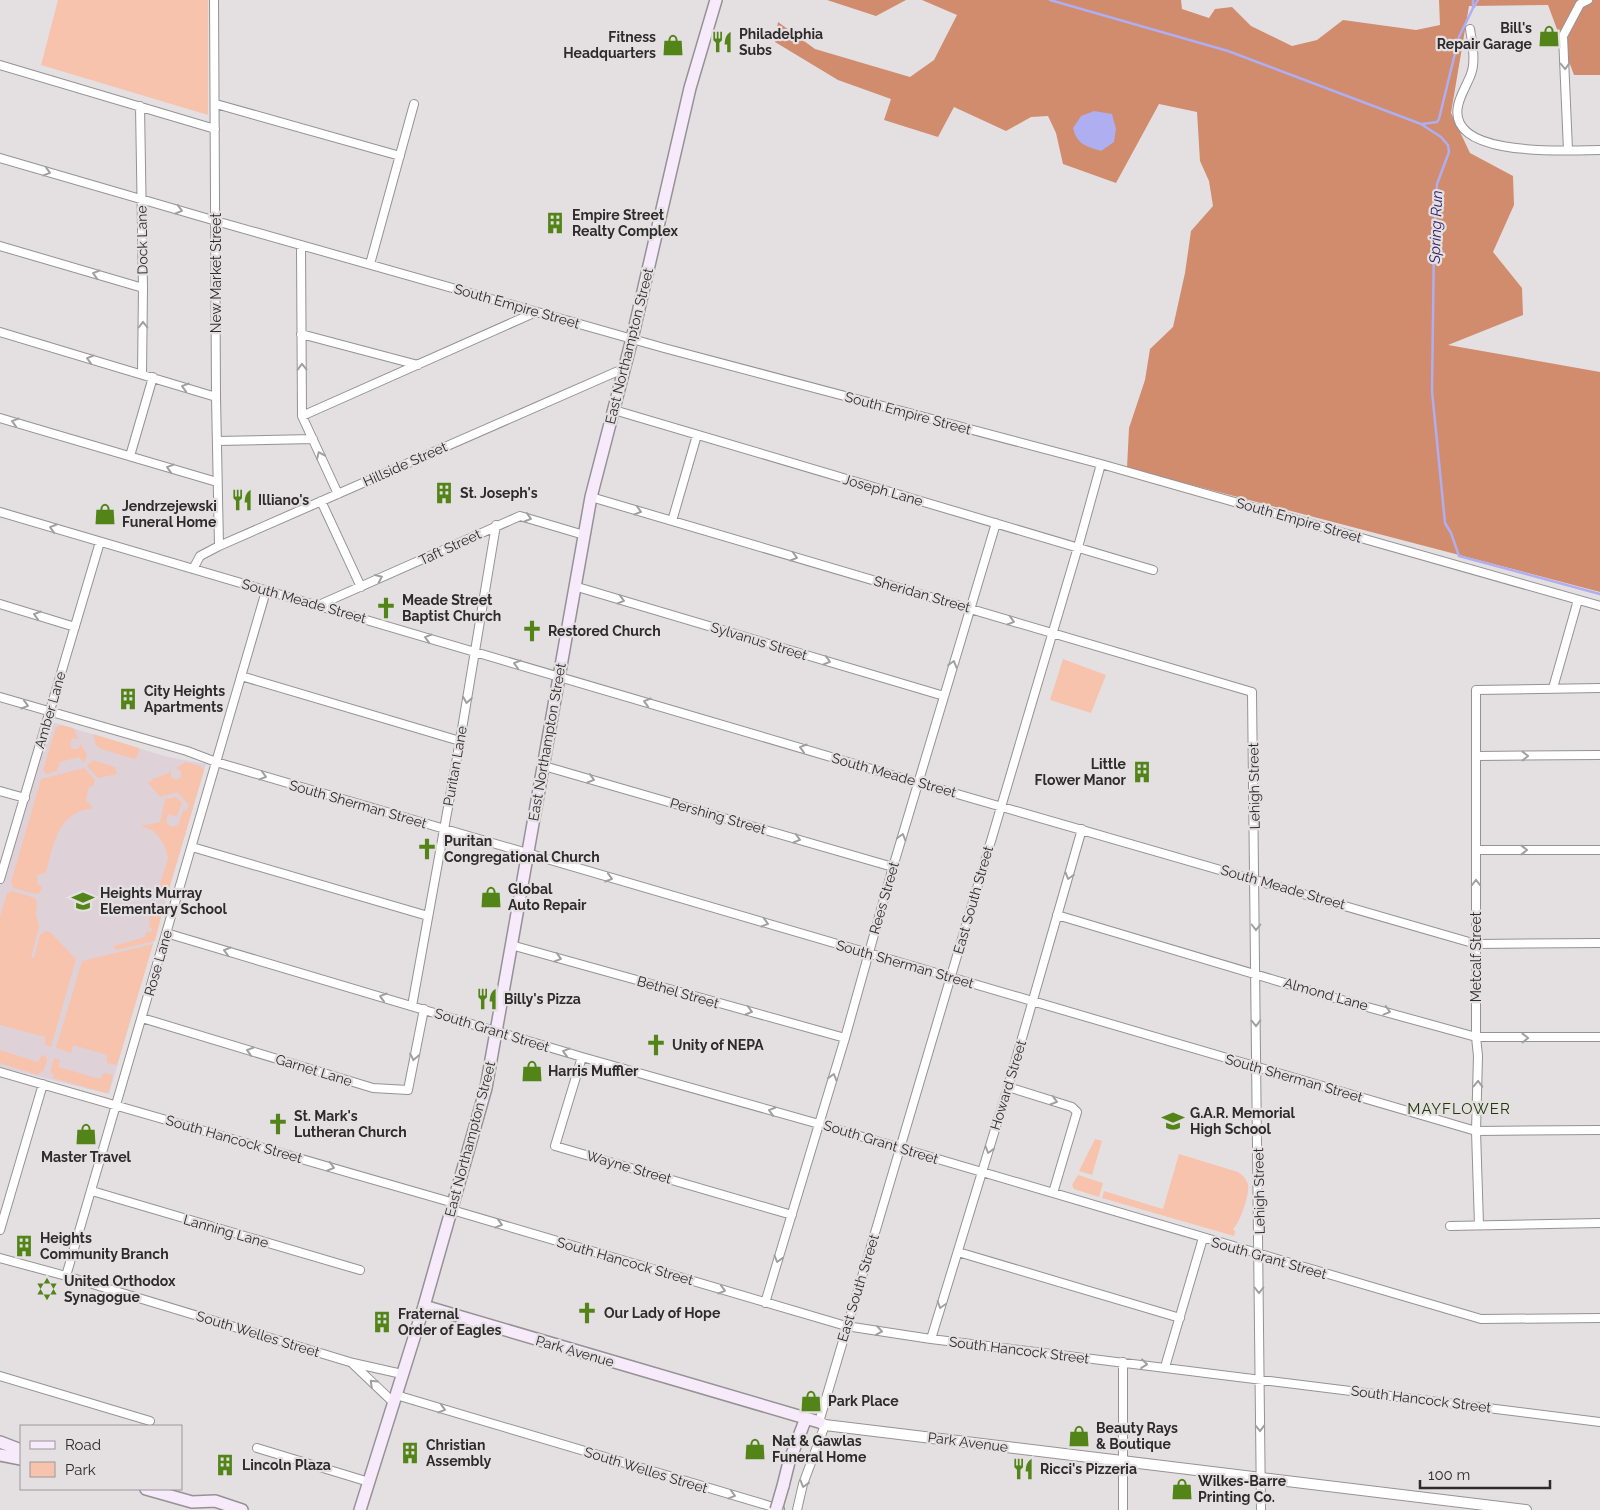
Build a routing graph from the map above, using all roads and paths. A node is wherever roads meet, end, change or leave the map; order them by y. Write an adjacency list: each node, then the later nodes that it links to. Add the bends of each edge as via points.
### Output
1 (214, 0): 6 (street, New Market Street)
2 (716, 0): 23 (main road, East Northampton Street, via 690,88)
3 (1588, 0): 10 (street, one-way to 10, via 1580,4 1563,36)
4 (1470, 29): 10 (street, via 1472,72 1457,107 1466,132 1501,146)
5 (0, 65): 8 (street)
6 (216, 104): 9 (street, New Market Street); 12 (street)
7 (414, 104): 12 (street)
8 (140, 106): 9 (street); 14 (street, Dock Lane)
9 (215, 129): 15 (street, New Market Street)
10 (1568, 150): 11 (street)
11 (1600, 150)
12 (400, 156): 18 (street)
13 (0, 158): 14 (street, South Empire Street, one-way to 14)
14 (141, 200): 15 (street, South Empire Street, one-way to 15); 19 (street, Dock Lane)
15 (216, 221): 16 (street, South Empire Street); 28 (street, New Market Street)
16 (301, 245): 18 (street, South Empire Street); 22 (street)
17 (0, 246): 19 (street, one-way to 17)
18 (370, 264): 20 (street, South Empire Street)
19 (143, 288): 26 (street, Dock Lane, one-way to 19)
20 (536, 312): 23 (street, South Empire Street); 24 (street)
21 (0, 332): 26 (street, one-way to 21)
22 (301, 334): 24 (street); 30 (street, one-way to 22)
23 (632, 339): 25 (main road, East Northampton Street); 36 (street, South Empire Street)
24 (418, 365): 30 (street)
25 (624, 368): 29 (main road, East Northampton Street); 38 (street, Hillside Street)
26 (142, 374): 27 (street)
27 (153, 377): 28 (street, one-way to 27); 35 (street)
28 (216, 397): 34 (street, New Market Street)
29 (614, 410): 32 (street, Joseph Lane); 39 (main road, East Northampton Street)
30 (302, 416): 33 (street)
31 (0, 418): 35 (street, one-way to 31)
32 (697, 435): 42 (street); 43 (street, Joseph Lane)
33 (313, 439): 34 (street); 38 (street, one-way to 33)
34 (217, 441): 37 (street, New Market Street)
35 (130, 456): 37 (street, one-way to 35)
36 (1101, 464): 48 (street, East South Street); 54 (street, South Empire Street)
37 (217, 482): 47 (street, New Market Street)
38 (338, 494): 40 (street, Hillside Street)
39 (591, 497): 42 (street, Sheridan Street, one-way to 42); 45 (main road, East Northampton Street)
40 (321, 501): 47 (street, Hillside Street); 52 (street)
41 (0, 512): 46 (street, South Meade Street, one-way to 41)
42 (672, 522): 58 (street, Sheridan Street, one-way to 58)
43 (996, 523): 48 (street, Joseph Lane); 58 (street, Rees Street)
44 (496, 525): 45 (street, Taft Street, one-way to 45, via 520,516); 52 (street, Taft Street, one-way to 44); 61 (street, Puritan Lane)
45 (584, 535): 51 (main road, East Northampton Street)
46 (100, 542): 49 (street, South Meade Street); 59 (street, Amber Lane)
47 (219, 546): 49 (street, Hillside Street, via 200,556)
48 (1078, 547): 50 (street, Joseph Lane); 60 (street, East South Street)
49 (193, 569): 53 (street, South Meade Street)
50 (1152, 570)
51 (574, 586): 63 (main road, East Northampton Street); 67 (street, Sylvanus Street, one-way to 67)
52 (360, 587): 56 (street, Taft Street)
53 (266, 592): 56 (street, South Meade Street); 62 (street, Rose Lane)
54 (1578, 600): 57 (street, South Empire Street); 64 (street)
55 (0, 604): 59 (street, one-way to 55)
56 (319, 605): 61 (street, South Meade Street, one-way to 56)
57 (1600, 606)
58 (970, 608): 60 (street, Sheridan Street, one-way to 60); 67 (street, Rees Street, one-way to 58)
59 (75, 627): 69 (street, Amber Lane)
60 (1052, 633): 66 (street, Sheridan Street); 78 (street, East South Street)
61 (475, 652): 63 (street, South Meade Street, one-way to 61); 70 (street, Puritan Lane, one-way to 70)
62 (241, 676): 70 (street); 73 (street, Rose Lane)
63 (558, 676): 74 (main road, East Northampton Street); 75 (street, South Meade Street, one-way to 63)
64 (1553, 688): 65 (street); 72 (street, Metcalf Street, via 1476,690)
65 (1600, 688)
66 (1252, 692): 87 (street, Lehigh Street)
67 (944, 696): 75 (street, Rees Street)
68 (0, 697): 69 (street, South Sherman Street, one-way to 69)
69 (50, 712): 73 (street, South Sherman Street); 77 (street, Amber Lane)
70 (460, 741): 79 (street, Puritan Lane)
71 (1600, 755): 72 (street, one-way to 71)
72 (1476, 756): 82 (street, Metcalf Street)
73 (216, 762): 79 (street, South Sherman Street, one-way to 79); 81 (street, Rose Lane)
74 (544, 766): 84 (main road, East Northampton Street); 85 (street, Pershing Street, one-way to 85)
75 (919, 782): 78 (street, South Meade Street); 85 (street, Rees Street, one-way to 75)
76 (0, 791): 77 (street)
77 (25, 798): 86 (street, Amber Lane)
78 (1001, 806): 80 (street, South Meade Street); 96 (street, East South Street)
79 (444, 829): 84 (street, South Sherman Street); 89 (street, Puritan Lane)
80 (1082, 829): 87 (street, South Meade Street); 88 (street, Howard Street, one-way to 88)
81 (192, 846): 89 (street); 90 (street, Rose Lane)
82 (1476, 850): 83 (street, one-way to 83); 92 (street, Metcalf Street, one-way to 82)
83 (1600, 850)
84 (528, 855): 93 (main road, East Northampton Street); 94 (street, South Sherman Street, one-way to 94)
85 (893, 867): 94 (street, Rees Street)
86 (0, 879)
87 (1255, 879): 92 (street, South Meade Street); 95 (street, Lehigh Street, one-way to 95)
88 (1057, 915): 95 (street, Almond Lane); 97 (street, Howard Street)
89 (428, 916): 98 (street, Puritan Lane)
90 (166, 933): 98 (street, South Grant Street, one-way to 90); 100 (street, Rose Lane)
91 (1600, 943): 92 (street, South Meade Street)
92 (1476, 944): 102 (street, Metcalf Street)
93 (512, 945): 101 (main road, East Northampton Street); 104 (street, Bethel Street, one-way to 104)
94 (869, 953): 96 (street, South Sherman Street); 104 (street, Rees Street)
95 (1256, 974): 102 (street, Almond Lane, one-way to 102); 106 (street, Lehigh Street, one-way to 106)
96 (950, 977): 97 (street, South Sherman Street); 114 (street, East South Street)
97 (1033, 1002): 106 (street, South Sherman Street); 109 (street, Howard Street)
98 (412, 1006): 99 (street, South Grant Street)
99 (424, 1009): 100 (street, Garnet Lane, one-way to 100, via 408,1090 373,1088); 101 (street, South Grant Street)
100 (142, 1018): 110 (street, Rose Lane)
101 (496, 1032): 105 (street, South Grant Street, one-way to 101); 118 (main road, East Northampton Street, via 486,1088)
102 (1476, 1037): 103 (street, Almond Lane, one-way to 103); 113 (street, Metcalf Street, one-way to 102)
103 (1600, 1037)
104 (845, 1038): 111 (street, Rees Street, one-way to 104)
105 (582, 1057): 111 (street, South Grant Street, one-way to 105); 119 (street, Wayne Street, via 555,1146)
106 (1257, 1068): 113 (street, South Sherman Street); 126 (street, Lehigh Street)
107 (0, 1072): 108 (street, South Hancock Street)
108 (43, 1084): 110 (street, South Hancock Street); 123 (street)
109 (1008, 1087): 115 (street, Howard Street, one-way to 115); 117 (street, one-way to 117, via 1072,1107 1077,1112)
110 (116, 1105): 116 (street, Rose Lane); 118 (street, South Hancock Street, one-way to 118)
111 (819, 1124): 114 (street, South Grant Street); 119 (street, Rees Street)
112 (1600, 1130): 113 (street, South Sherman Street)
113 (1476, 1131): 121 (street, Metcalf Street)
114 (900, 1149): 115 (street, South Grant Street); 134 (street, East South Street)
115 (982, 1172): 117 (street, South Grant Street); 125 (street, Howard Street)
116 (92, 1191): 128 (street, Lanning Lane); 129 (street, Rose Lane)
117 (1054, 1193): 124 (street, South Grant Street)
118 (453, 1206): 130 (street, South Hancock Street, one-way to 130); 131 (main road, East Northampton Street)
119 (792, 1215): 130 (street, Rees Street, one-way to 130)
120 (1600, 1223): 121 (street)
121 (1479, 1225): 122 (street)
122 (1450, 1226)
123 (0, 1230)
124 (1203, 1238): 126 (street, South Grant Street); 132 (street)
125 (958, 1252): 132 (street); 135 (street, Howard Street, one-way to 135)
126 (1259, 1255): 133 (street, South Grant Street, via 1481,1320); 141 (street, Lehigh Street, one-way to 141)
127 (0, 1258): 129 (street, South Welles Street)
128 (360, 1270)
129 (66, 1276): 137 (street, South Welles Street)
130 (765, 1302): 134 (street, South Hancock Street)
131 (424, 1306): 139 (main road, East Northampton Street); 143 (main road, Park Avenue)
132 (1180, 1318): 138 (street)
133 (1600, 1318)
134 (846, 1326): 135 (street, South Hancock Street, one-way to 135); 146 (street, East South Street)
135 (931, 1339): 136 (street, South Hancock Street)
136 (1123, 1362): 138 (street, South Hancock Street, one-way to 138); 152 (street)
137 (353, 1363): 139 (street, South Welles Street); 142 (street, one-way to 137)
138 (1165, 1367): 141 (street, South Hancock Street)
139 (402, 1374): 142 (main road, East Northampton Street)
140 (0, 1376): 144 (street)
141 (1259, 1379): 145 (street, South Hancock Street); 153 (street, Lehigh Street, one-way to 153)
142 (394, 1399): 154 (main road, East Northampton Street); 162 (street, South Welles Street, one-way to 162)
143 (806, 1418): 146 (main road, Park Avenue); 161 (main road, bridge, via 789,1462)
144 (150, 1421)
145 (1600, 1422)
146 (822, 1424): 152 (street, Park Avenue); 163 (street, East South Street, one-way to 163)
147 (0, 1442): 149 (main road)
148 (257, 1448): 154 (street)
149 (20, 1450)
150 (0, 1455): 151 (main road)
151 (20, 1459)
152 (1123, 1461): 153 (street, Park Avenue); 164 (street)
153 (1261, 1478): 157 (street, Park Avenue); 165 (street, Lehigh Street)
154 (369, 1482): 160 (main road, East Northampton Street)
155 (150, 1490): 156 (main road)
156 (192, 1502): 158 (main road); 159 (main road, via 215,1501)
157 (1473, 1507): 166 (street, Park Avenue)
158 (204, 1510)
159 (242, 1510)
160 (360, 1510)
161 (776, 1510)
162 (782, 1510)
163 (797, 1510)
164 (1123, 1510)
165 (1261, 1510)
166 (1526, 1510)

